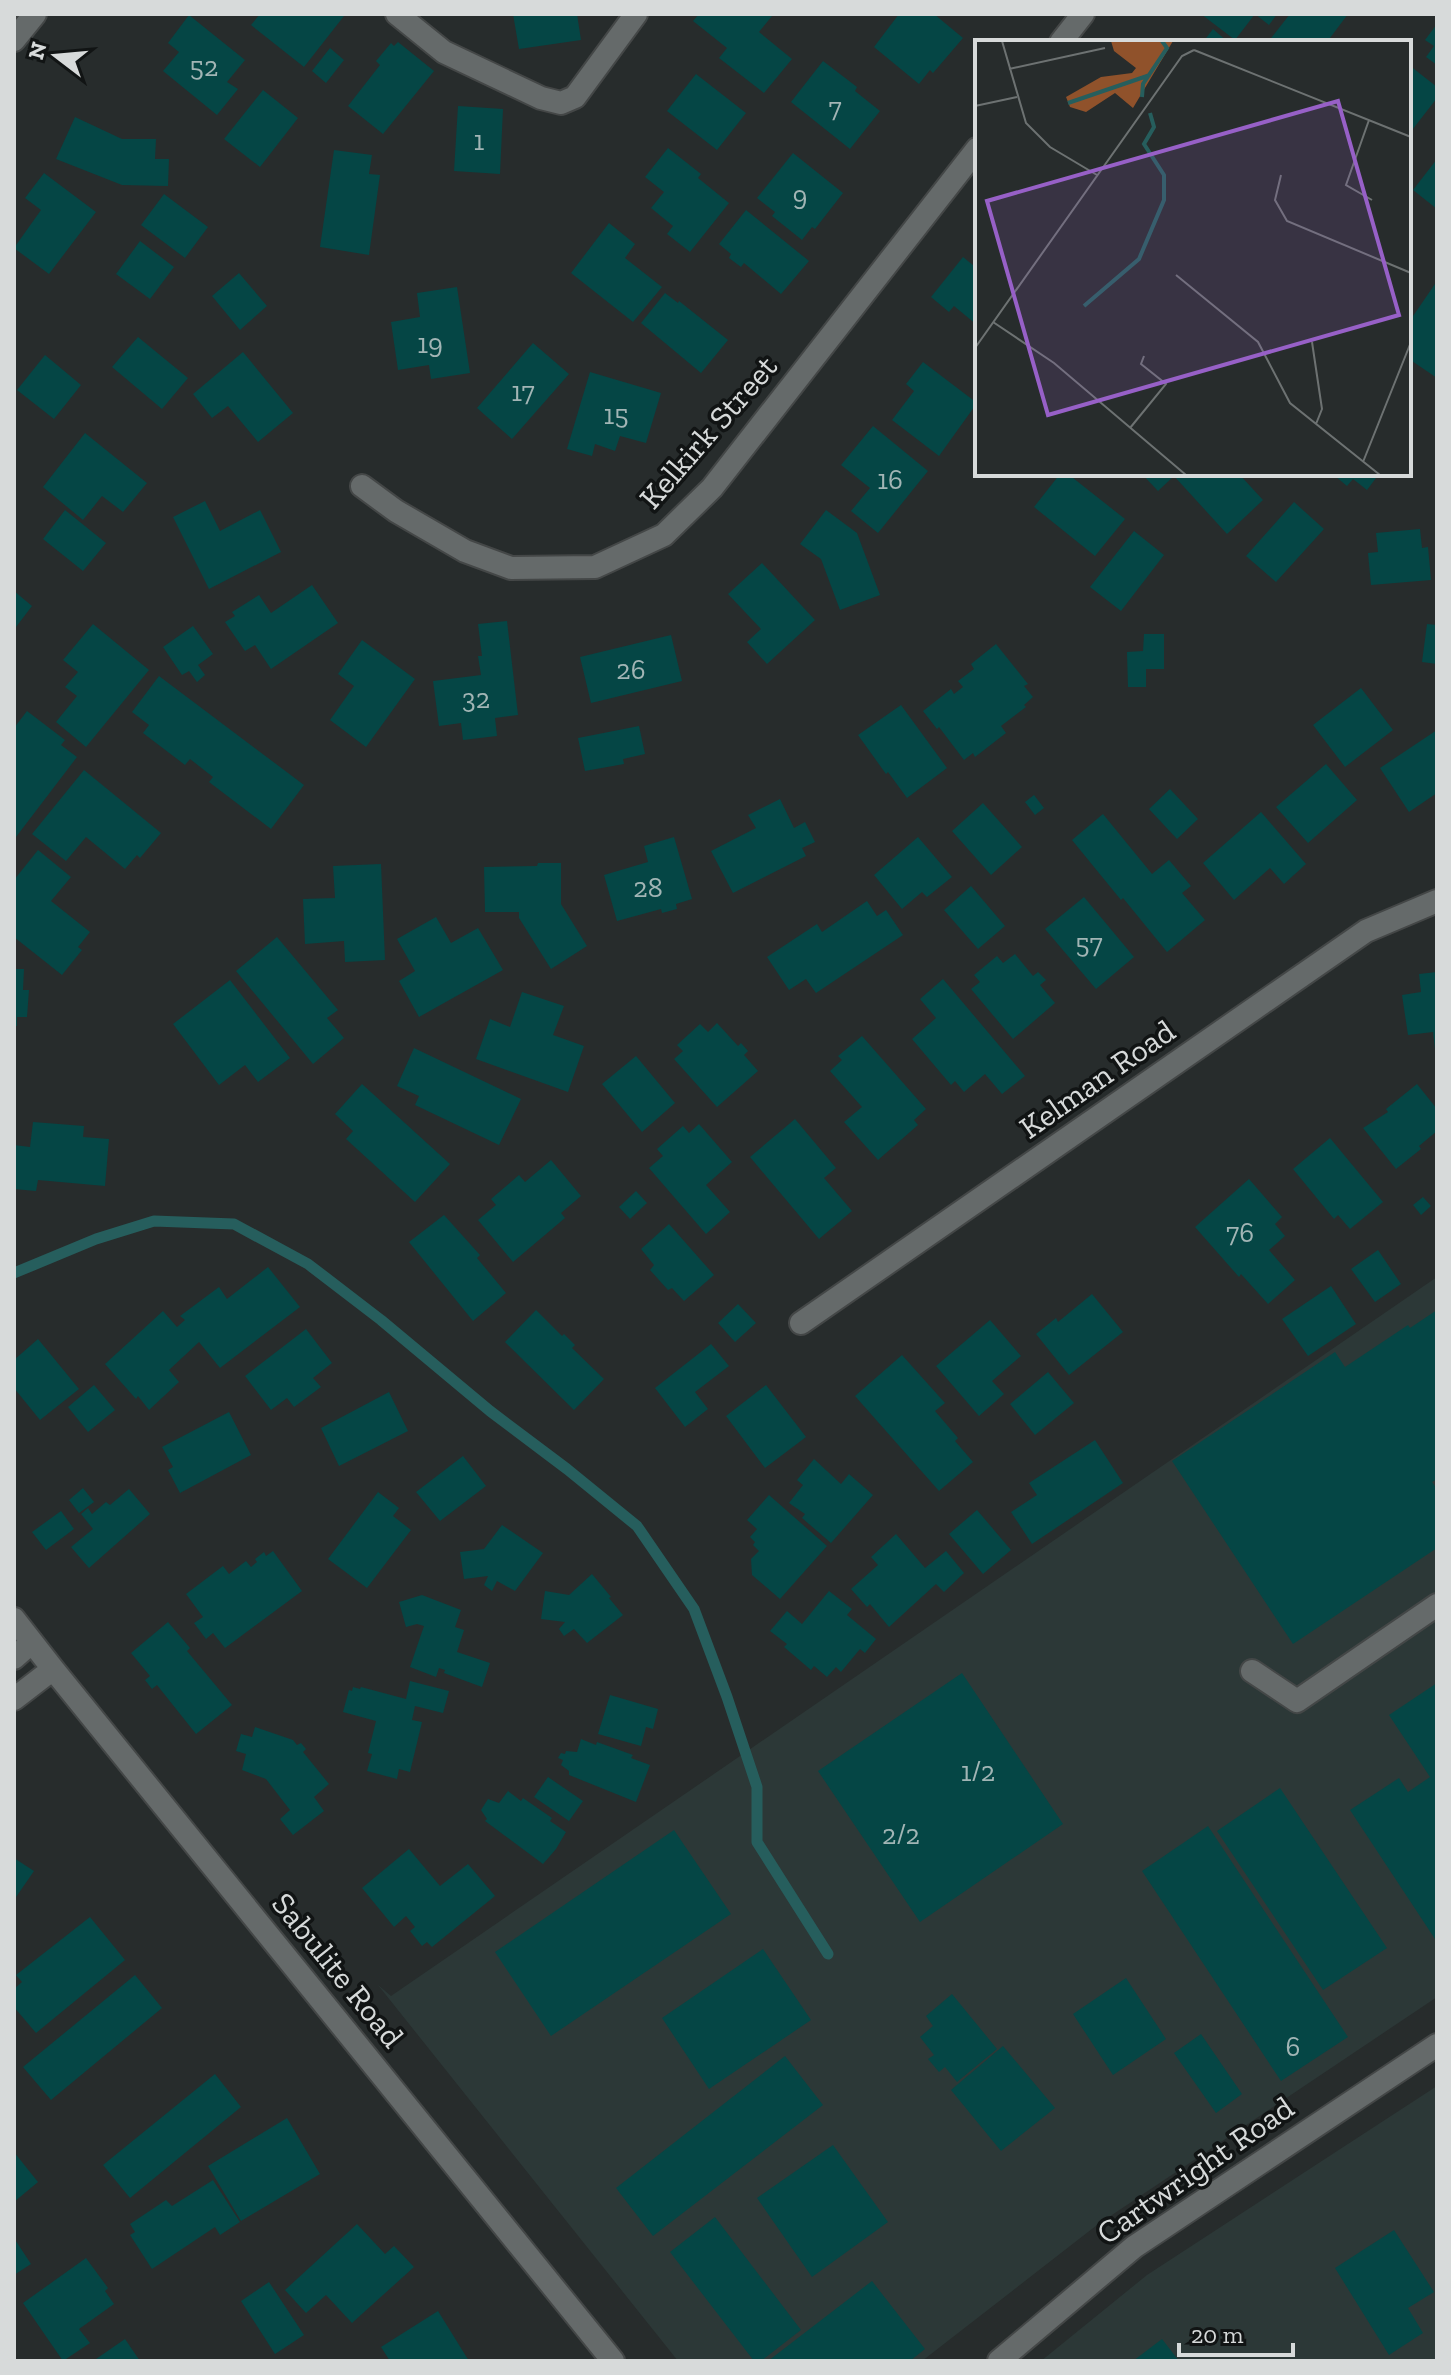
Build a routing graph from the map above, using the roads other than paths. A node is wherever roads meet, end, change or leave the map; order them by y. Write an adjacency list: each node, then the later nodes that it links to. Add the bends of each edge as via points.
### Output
1 (35, 14): 5 (street)
2 (397, 14): 3 (street, via 444,52 561,103 575,97)
3 (636, 14)
4 (1083, 14): 6 (street)
5 (14, 40)
6 (1063, 40)
7 (975, 152): 8 (street, Kelkirk Street, via 712,488 664,535 595,567 511,568 465,551)
8 (362, 486)
9 (1437, 901): 10 (street, Kelman Road, via 1366,931)
10 (801, 1323)
11 (1437, 1605): 16 (street, via 1297,1701)
12 (14, 1619): 13 (street, Sabulite Road)
13 (32, 1642): 14 (street); 15 (street, Sabulite Road)
14 (14, 1658)
15 (53, 1669): 17 (street); 19 (street, Sabulite Road)
16 (1252, 1671)
17 (14, 1699)
18 (1437, 2045): 20 (street, Cartwright Road, via 1134,2247)
19 (613, 2361)
20 (999, 2361)

